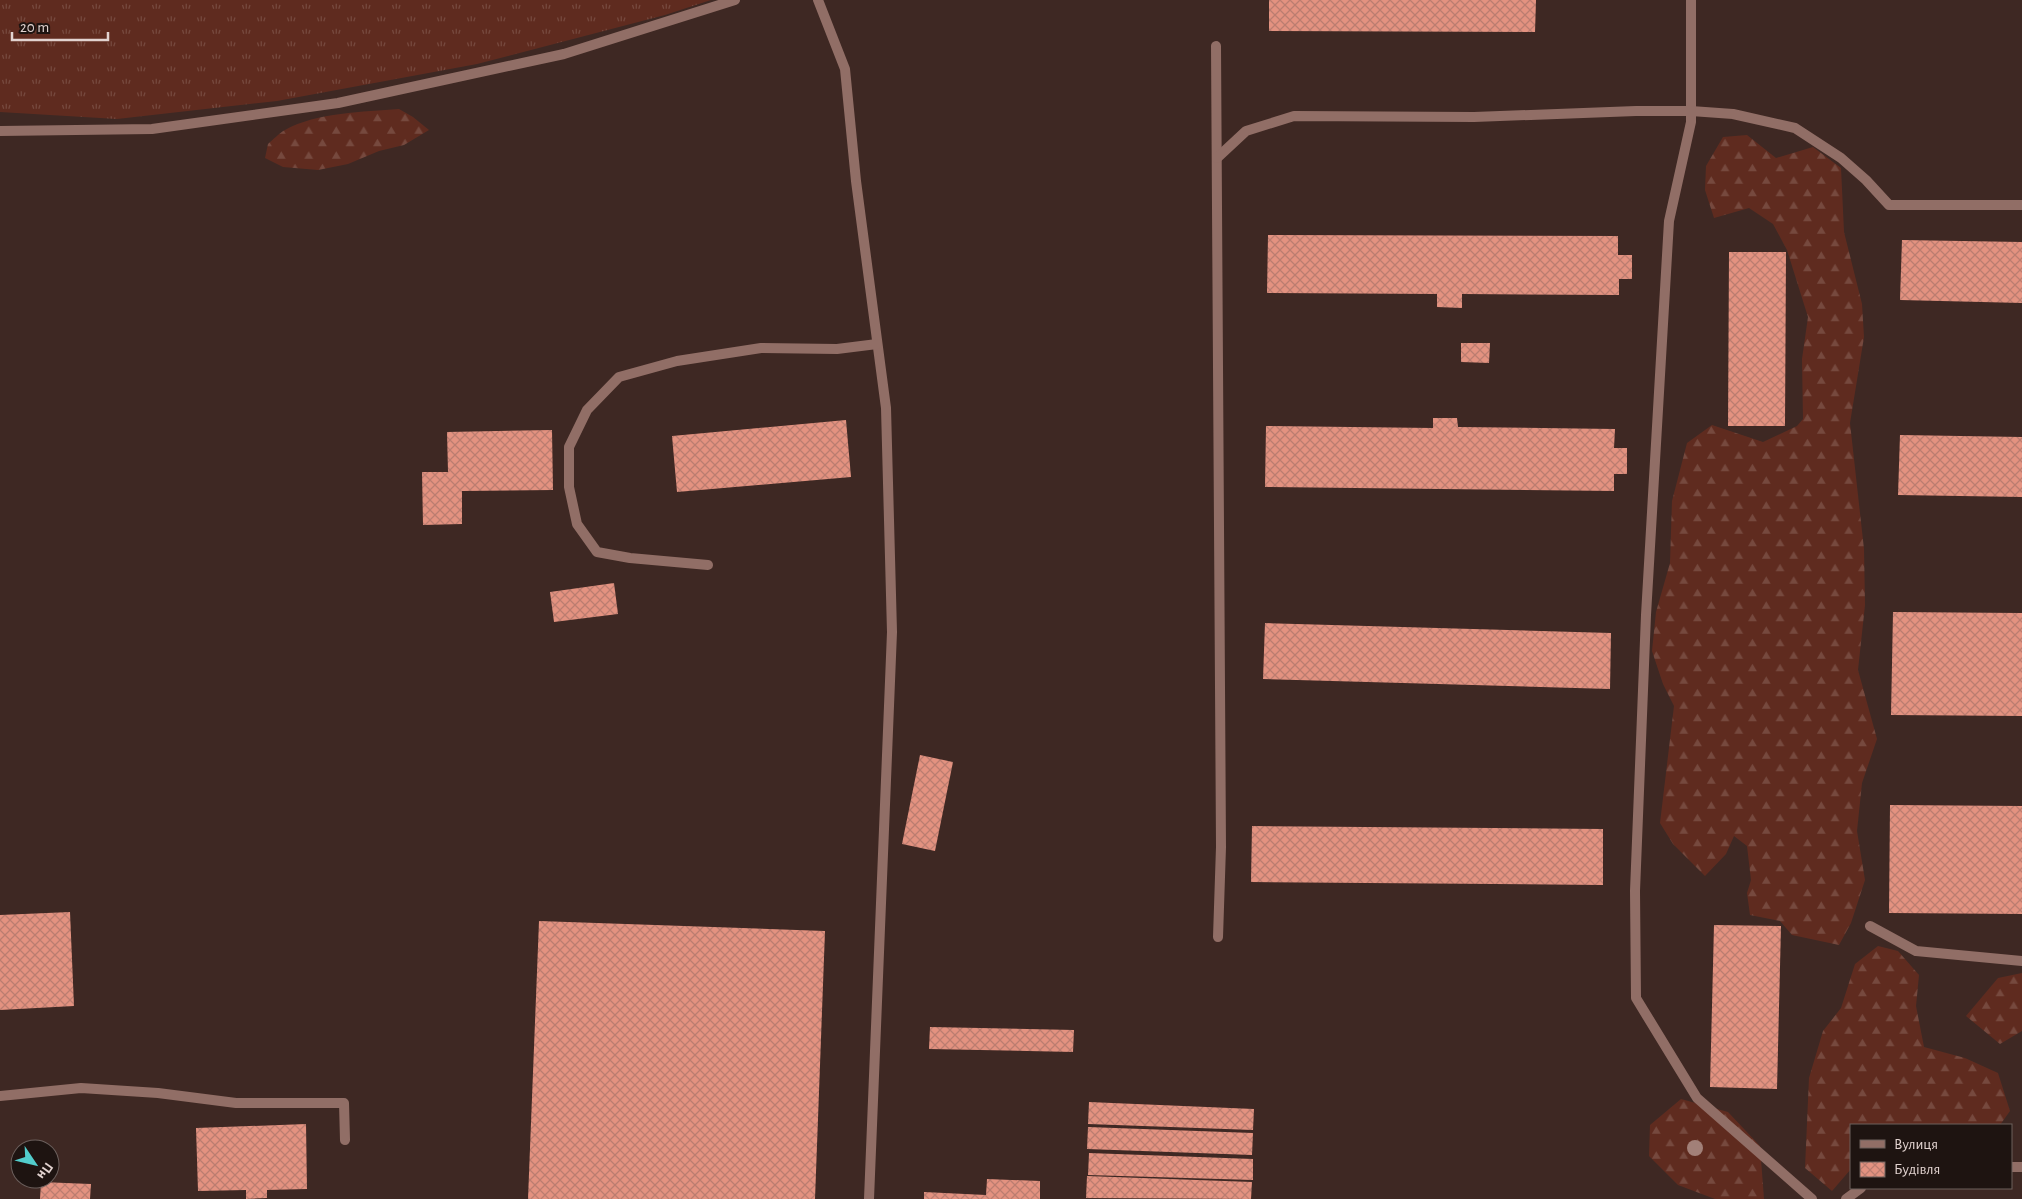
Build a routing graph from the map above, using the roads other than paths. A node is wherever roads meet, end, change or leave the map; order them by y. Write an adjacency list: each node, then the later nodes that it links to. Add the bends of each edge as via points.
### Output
1 (735, 0): 6 (street, via 564,54 338,103 152,129)
2 (818, 0): 9 (street, via 845,69)
3 (1691, 0): 5 (street)
4 (1216, 46): 7 (street)
5 (1691, 111): 7 (street, via 1474,117 1294,116 1246,131); 8 (street, via 1733,114 1796,128 1841,158 1890,205); 18 (street, via 1669,221 1646,615 1635,891 1636,998 1697,1098)
6 (0, 131)
7 (1217, 158): 12 (street, via 1221,848)
8 (2022, 205)
9 (877, 344): 10 (street, via 837,348 761,348 677,361 619,377 587,410 569,447 569,487 577,524 596,552); 17 (street, via 886,408 892,632)
10 (708, 565)
11 (1870, 926): 13 (street, via 1916,951)
12 (1218, 937)
13 (2022, 961)
14 (0, 1096): 15 (street, via 81,1088 158,1092 236,1103 344,1103)
15 (345, 1140)
16 (1860, 1189): 19 (street)
17 (869, 1199)
18 (1812, 1199)
19 (1846, 1199)

